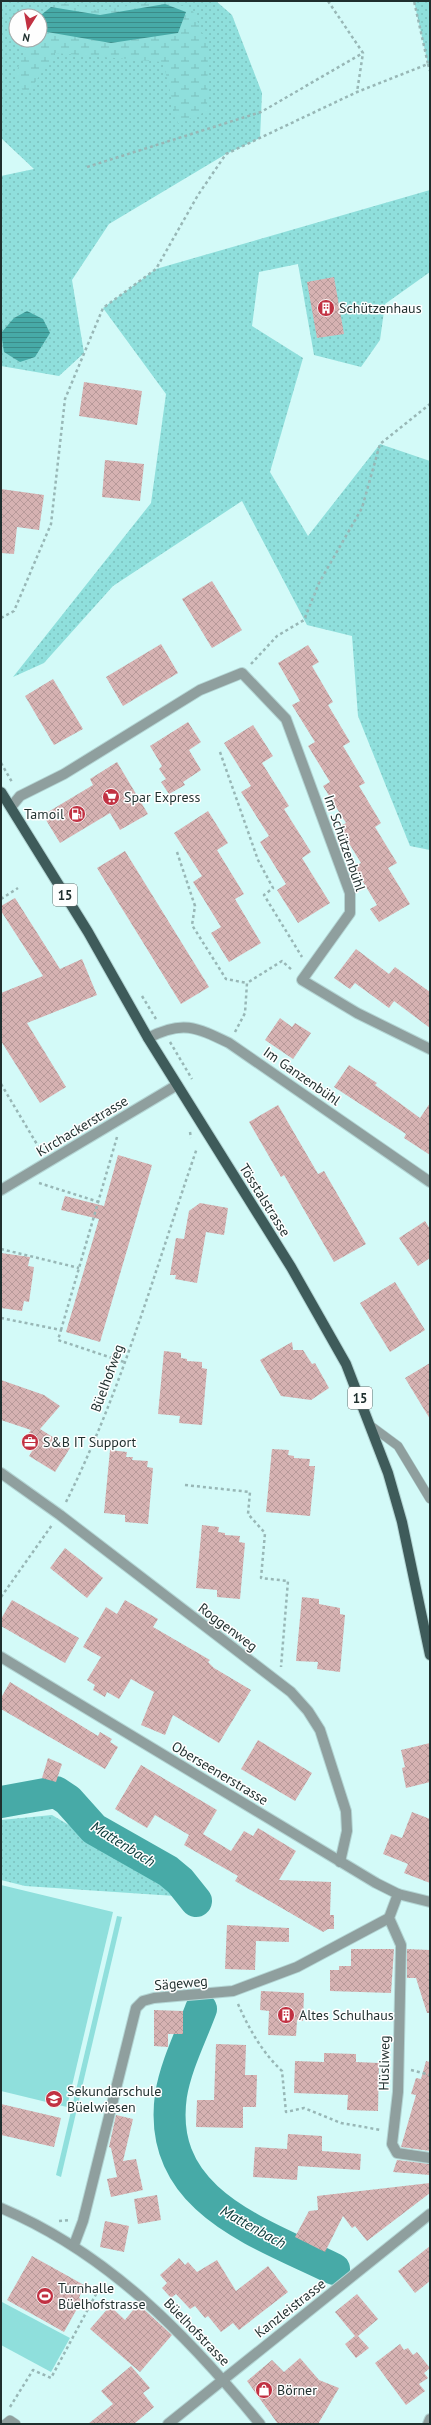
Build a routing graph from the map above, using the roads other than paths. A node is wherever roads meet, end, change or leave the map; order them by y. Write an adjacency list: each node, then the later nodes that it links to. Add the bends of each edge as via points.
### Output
1 (1, 792): 2 (main road, Tösstalstrasse / 15)
2 (11, 807): 3 (main road, Tösstalstrasse / 15, via 88,932); 4 (street, Im Schützenbühl, via 20,796 64,774 200,690 242,673 286,720 350,893 350,913 302,980 357,1014)
3 (148, 1038): 5 (main road, Tösstalstrasse / 15); 6 (street, Im Ganzenbühl, via 171,1028 199,1029 229,1043)
4 (430, 1049)
5 (177, 1085): 7 (street, Kirchackerstrasse); 8 (main road, Tösstalstrasse / 15, via 299,1281 346,1364)
6 (430, 1182)
7 (1, 1190)
8 (371, 1426): 10 (lane, via 398,1446); 11 (main road, Tösstalstrasse / 15, via 402,1522)
9 (1, 1473): 13 (street, Roggenweg, via 60,1515 291,1692 308,1711 320,1730 346,1811 348,1832)
10 (430, 1499)
11 (430, 1655)
12 (1, 1657): 13 (street, Oberseenerstrasse)
13 (340, 1862): 14 (street, Oberseenerstrasse)
14 (398, 1894): 15 (street, Oberseenerstrasse); 16 (street)
15 (430, 1902)
16 (389, 1918): 17 (street, Hüsliweg, via 401,1945 398,2092 392,2144 397,2153); 20 (street, Sägeweg, via 297,1967 233,1991 154,1998 143,2001 136,2008 83,2221)
17 (430, 2158)
18 (1, 2208): 20 (street, Büelhofstrasse, via 31,2221)
19 (430, 2214): 21 (street, Kanzleistrasse)
20 (74, 2246): 21 (street, Büelhofstrasse, via 150,2303)
21 (223, 2378): 25 (street, Kanzleistrasse); 26 (street, Büelhofstrasse)
22 (430, 2419): 27 (street)
23 (5, 2424): 24 (lane, via 10,2420)
24 (16, 2424)
25 (168, 2424)
26 (260, 2424)
27 (428, 2424)

